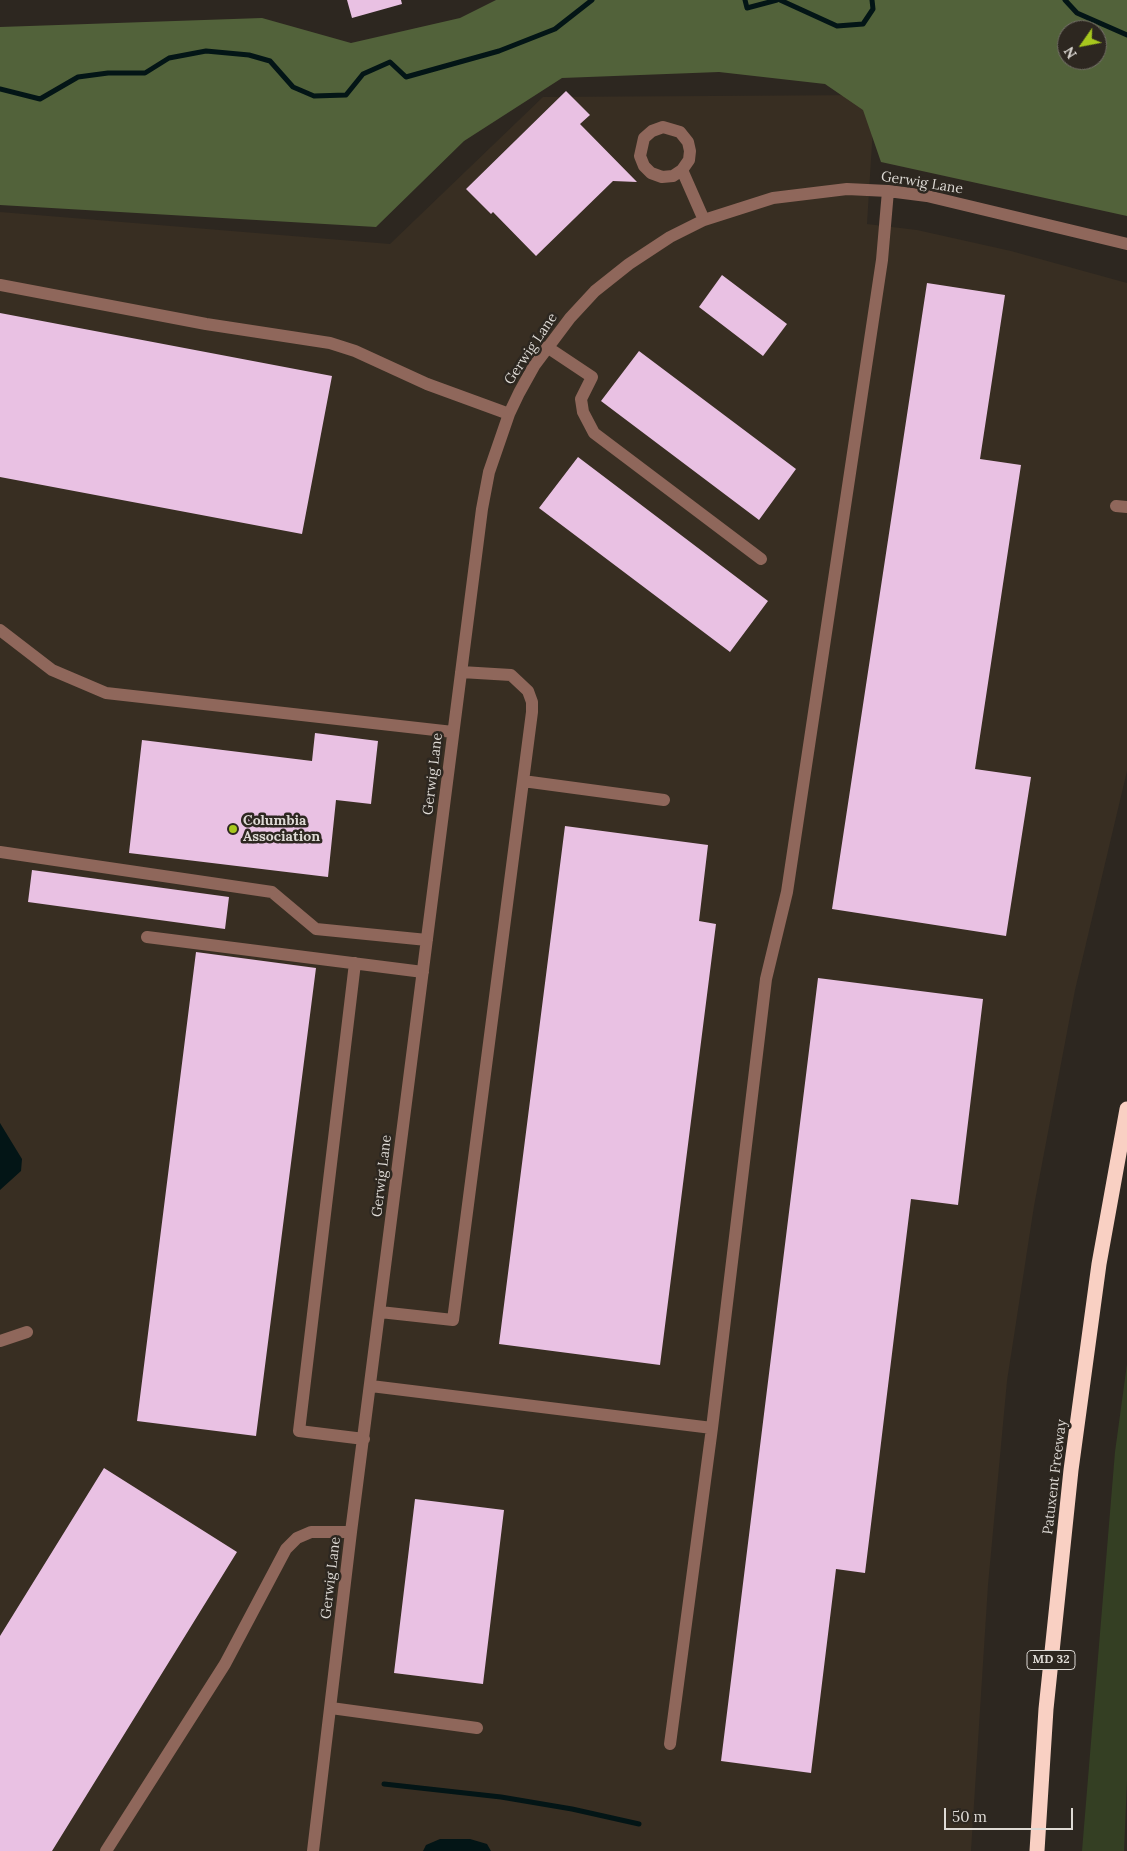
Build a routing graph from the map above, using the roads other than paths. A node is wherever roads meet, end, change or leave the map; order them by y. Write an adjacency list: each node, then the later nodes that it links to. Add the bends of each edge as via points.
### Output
1 (682, 170): 3 (street)
2 (888, 191): 3 (street, Gerwig Lane, via 847,189 808,192 749,204); 4 (street, Gerwig Lane, via 927,196); 24 (street, via 882,260 787,892 766,979)
3 (704, 220): 6 (street, Gerwig Lane, via 670,237 595,291)
4 (1127, 244)
5 (0, 285): 7 (street, via 206,324 330,342 426,384)
6 (547, 347): 7 (street, Gerwig Lane); 8 (street, via 592,377 581,399 583,412 594,433)
7 (509, 414): 10 (street, Gerwig Lane, via 489,472 482,509)
8 (761, 559)
9 (0, 630): 11 (street, via 52,670 106,693)
10 (461, 672): 11 (street, Gerwig Lane); 12 (street, via 511,676 528,691 532,712)
11 (453, 732): 16 (street, Gerwig Lane)
12 (523, 781): 13 (street); 20 (street, via 453,1320)
13 (664, 800)
14 (0, 852): 16 (street, via 272,892 316,929)
15 (147, 938): 17 (street)
16 (427, 940): 18 (street, Gerwig Lane)
17 (355, 964): 18 (street); 25 (street, via 299,1431)
18 (423, 972): 20 (street, Gerwig Lane)
19 (1127, 1109): 32 (highway, Patuxent Freeway / MD 32, via 1099,1264 1071,1470 1046,1709)
20 (380, 1312): 23 (street, Gerwig Lane)
21 (27, 1332): 22 (street)
22 (0, 1341)
23 (371, 1386): 24 (street); 25 (street, Gerwig Lane)
24 (712, 1428): 29 (street)
25 (364, 1439): 26 (street, Gerwig Lane)
26 (351, 1532): 27 (street, Gerwig Lane); 30 (street, via 311,1532 297,1538 286,1549 225,1664)
27 (331, 1708): 28 (street); 31 (street, Gerwig Lane)
28 (477, 1728)
29 (670, 1744)
30 (106, 1851)
31 (313, 1851)
32 (1037, 1851)

